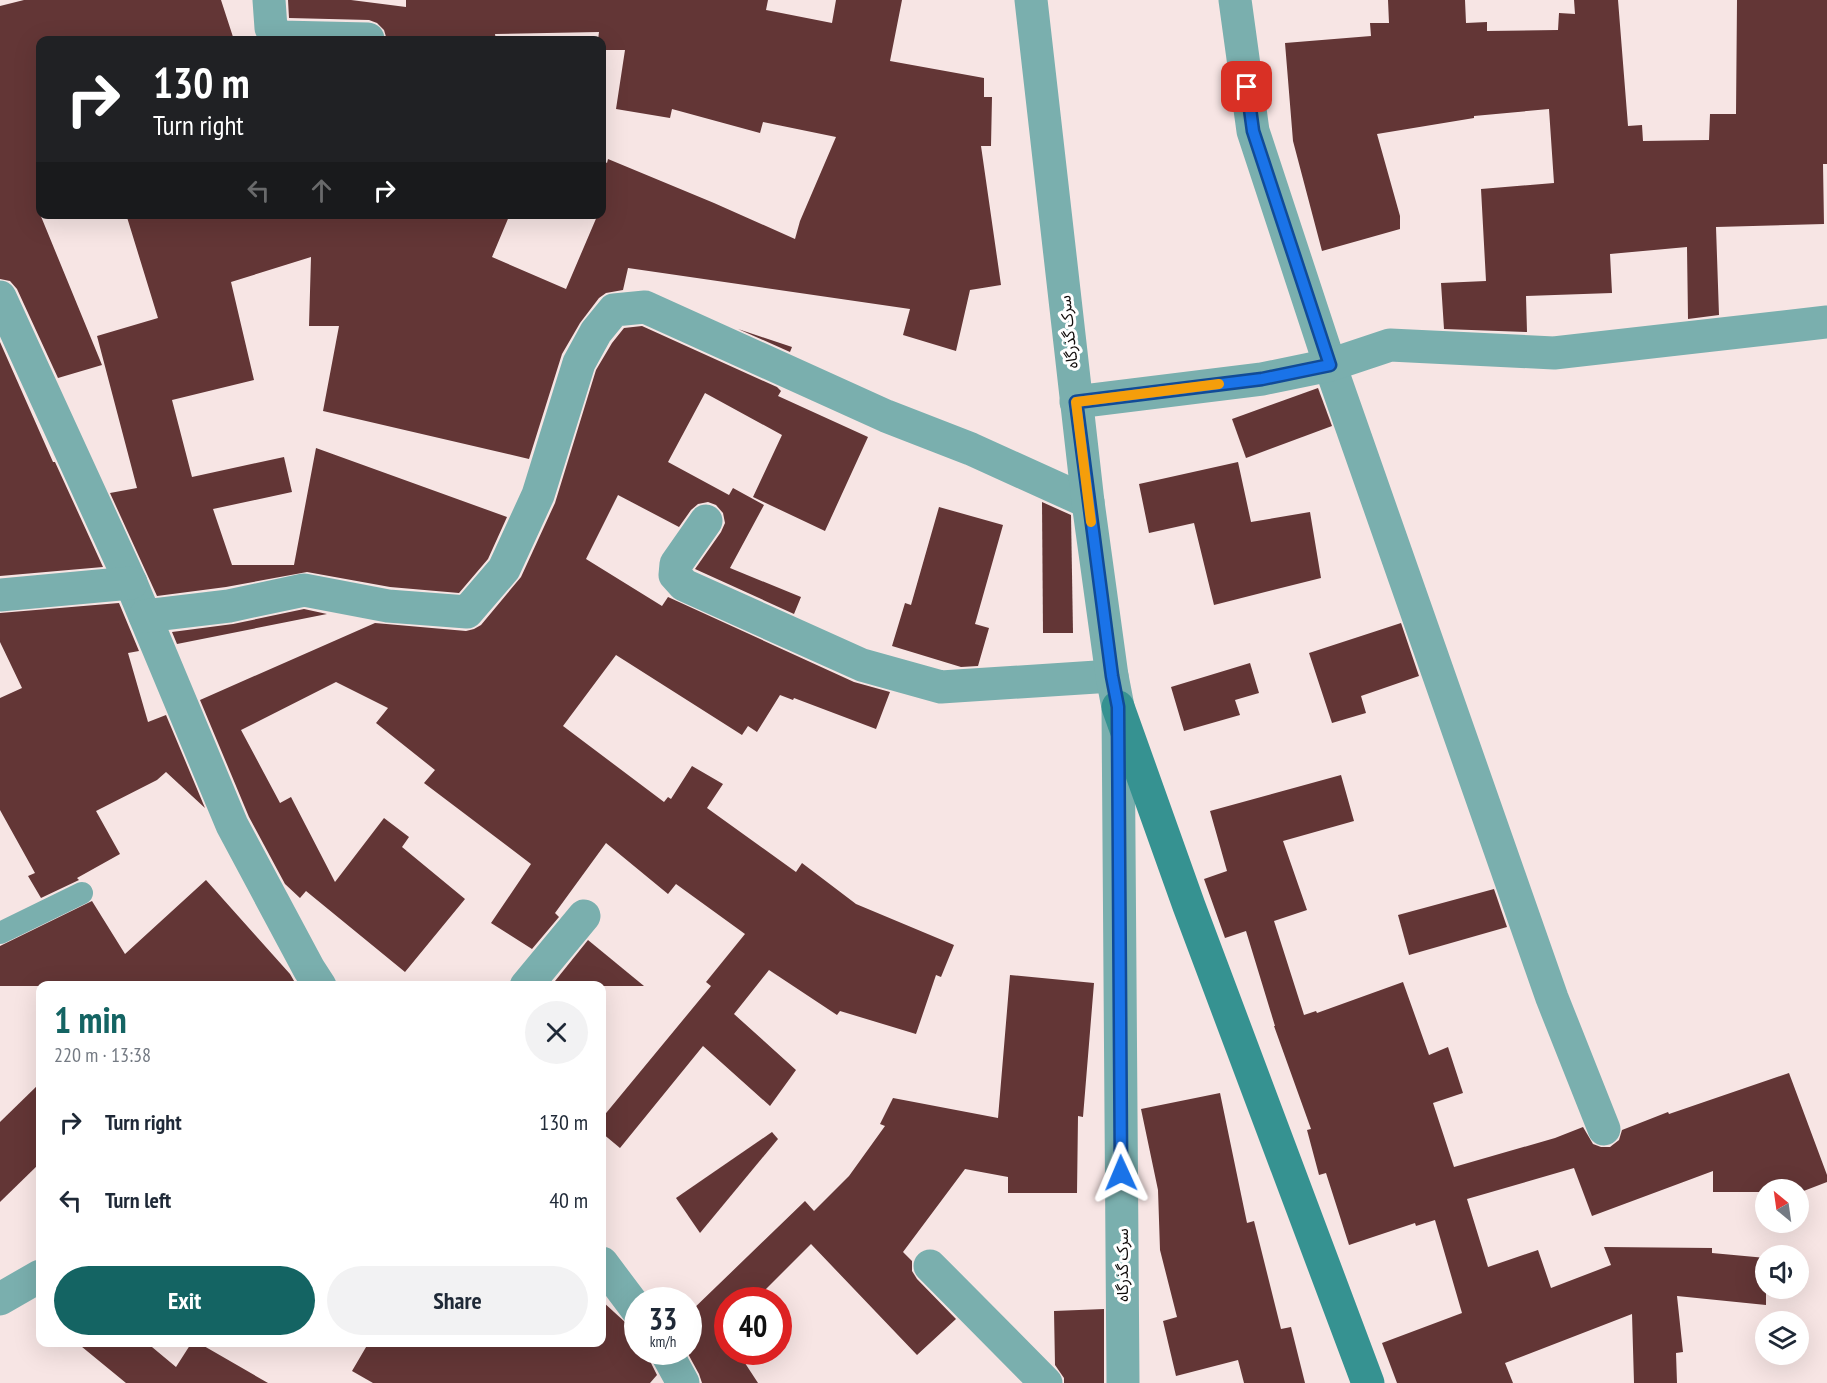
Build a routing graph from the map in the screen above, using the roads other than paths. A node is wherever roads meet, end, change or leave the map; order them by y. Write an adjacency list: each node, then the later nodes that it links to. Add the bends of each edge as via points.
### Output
1 (269, 0): 4 (street, via 271,28)
2 (1031, 0): 8 (street, سرک گذرگاه)
3 (1235, 0): 7 (street, via 1253,131)
4 (280, 36)
5 (0, 297): 11 (street)
6 (1827, 322): 7 (street, via 1554,353 1390,345)
7 (1330, 365): 8 (street, via 1262,379); 20 (street, via 1552,998)
8 (1076, 402): 9 (street, سرک گذرگاه)
9 (1088, 502): 13 (street, via 645,307 614,310 579,363 538,495 504,569 467,612 388,606 304,590 229,606); 14 (street, سرک گذرگاه)
10 (706, 521): 14 (street, via 676,564 675,575 684,585 862,665 941,687)
11 (131, 583): 12 (street); 13 (street)
12 (0, 595)
13 (146, 616): 18 (street, via 232,825)
14 (1115, 692): 29 (street, سرک گذرگاه); 30 (main road, via 1193,917)
15 (82, 893): 17 (lane)
16 (584, 916): 19 (street)
17 (0, 933)
18 (317, 981)
19 (530, 981)
20 (1604, 1129)
21 (930, 1266): 28 (street)
22 (606, 1268): 24 (street)
23 (36, 1278): 25 (street)
24 (624, 1292)
25 (0, 1299)
26 (673, 1365): 27 (street)
27 (682, 1383)
28 (1046, 1383)
29 (1123, 1383)
30 (1368, 1383)

